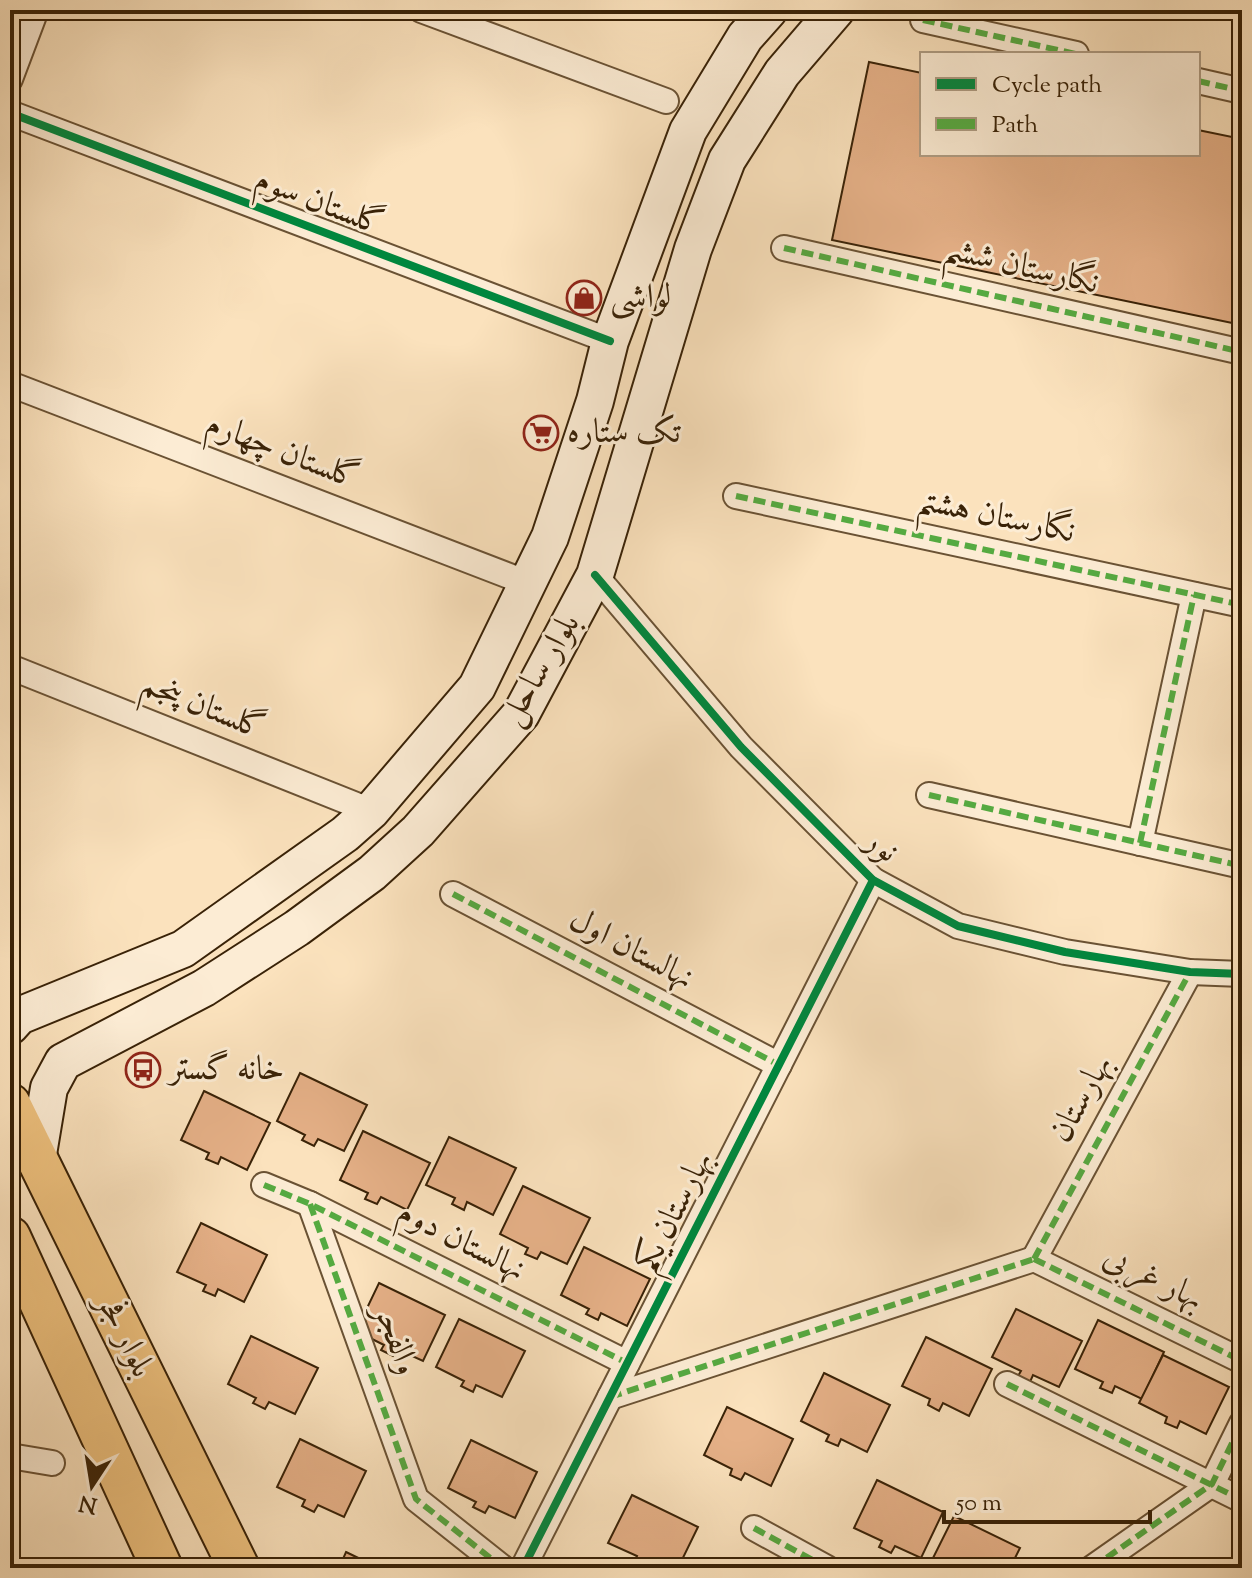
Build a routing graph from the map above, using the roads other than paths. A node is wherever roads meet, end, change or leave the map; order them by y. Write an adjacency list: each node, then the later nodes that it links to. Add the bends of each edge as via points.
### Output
1 (36, 10): 7 (street)
2 (421, 10): 10 (street)
3 (769, 10): 13 (main road, بلوار ساحل, via 745,37 688,131)
4 (836, 10): 18 (main road, بلوار ساحل, via 782,73 727,160 693,249)
5 (923, 20): 6 (street)
6 (1067, 52)
7 (10, 79)
8 (1200, 81): 9 (street)
9 (1242, 91)
10 (666, 101)
11 (10, 113): 13 (street, گلستان سوم)
12 (784, 248): 14 (street, نگارستان ششم)
13 (610, 341): 17 (main road, بلوار ساحل)
14 (1242, 352)
15 (10, 384): 19 (street, گلستان چهارم)
16 (736, 496): 20 (street, نگارستان هشتم)
17 (550, 537): 18 (main road); 19 (main road, بلوار ساحل)
18 (595, 575): 27 (street, نور, via 741,747); 34 (main road, بلوار ساحل, via 521,714 418,831 297,928 204,988 63,1062 49,1088)
19 (530, 584): 24 (main road, بلوار ساحل, via 477,687)
20 (1194, 595): 21 (street, نگارستان هشتم); 25 (street)
21 (1242, 605)
22 (10, 667): 24 (street, گلستان پنجم)
23 (929, 795): 25 (street)
24 (371, 811): 31 (main road, بلوار ساحل, via 183,949 19,1016)
25 (1140, 843): 26 (street)
26 (1242, 866)
27 (873, 880): 29 (street, نور, via 958,926 1065,952); 32 (street, بهارستان یکم)
28 (453, 894): 32 (street, نهالستان اول)
29 (1190, 972): 30 (street, نور); 38 (street, بهارستان)
30 (1242, 974)
31 (10, 1026)
32 (779, 1065): 40 (street, بهارستان یکم)
33 (10, 1104): 34 (main road, بلوار فجر)
34 (37, 1160): 50 (main road, بلوار فجر)
35 (264, 1185): 36 (street, نهالستان دوم)
36 (310, 1204): 40 (street, نهالستان دوم); 51 (street, والفجر, via 416,1499)
37 (10, 1237): 49 (main road, بلوار فجر)
38 (1034, 1259): 39 (street, بهار غربی); 42 (street)
39 (1242, 1361)
40 (627, 1363): 42 (street, بهارستان یکم)
41 (1007, 1384): 46 (street)
42 (610, 1397): 52 (street, بهارستان یکم)
43 (1242, 1423): 46 (street)
44 (10, 1456): 45 (street)
45 (52, 1463)
46 (1212, 1484): 47 (street); 54 (street)
47 (1242, 1500)
48 (754, 1528): 53 (street)
49 (162, 1568)
50 (239, 1568)
51 (503, 1568)
52 (523, 1568)
53 (827, 1568)
54 (1092, 1568)

